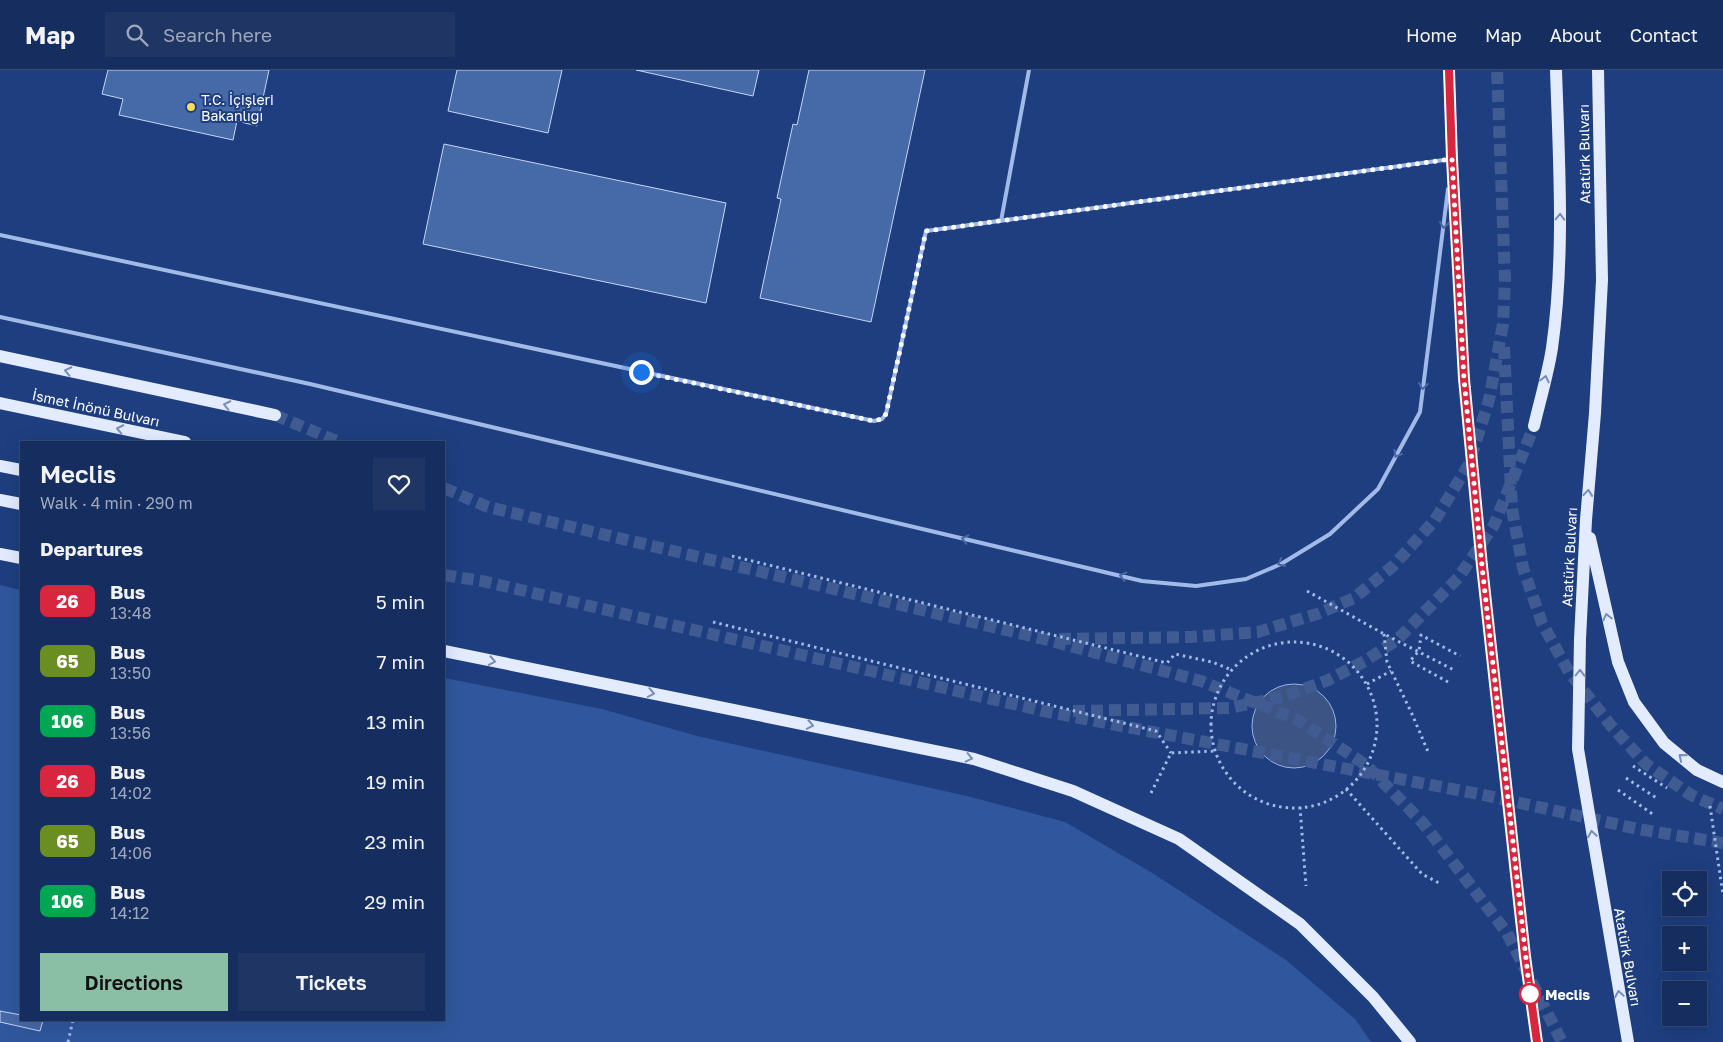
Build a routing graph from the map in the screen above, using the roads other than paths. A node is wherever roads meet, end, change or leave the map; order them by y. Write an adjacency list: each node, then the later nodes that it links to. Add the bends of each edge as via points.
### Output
1 (1030, 70): 6 (lane)
2 (1449, 70): 5 (main road)
3 (1556, 70): 12 (main road, one-way to 3, via 1552,349 1557,291 1560,213)
4 (1598, 70): 18 (main road, Atatürk Bulvarı, one-way to 4, via 1602,280)
5 (1452, 159): 6 (lane); 8 (lane, one-way to 8, via 1420,412 1378,489 1330,534 1281,564 1246,580 1196,586 1142,581 310,384); 24 (main road, via 1464,379 1482,566)
6 (1001, 221): 7 (lane, via 926,231 886,414 874,421)
7 (0, 235)
8 (0, 317)
9 (0, 356): 11 (main road, one-way to 9)
10 (0, 403): 13 (main road, İsmet İnönü Bulvarı, one-way to 10)
11 (275, 415)
12 (1534, 426)
13 (180, 441)
14 (0, 466): 15 (main road)
15 (20, 470)
16 (0, 500): 17 (main road)
17 (20, 504)
18 (1586, 520): 22 (main road, one-way to 18, via 1697,770 1664,742 1634,702 1618,662); 25 (main road, Atatürk Bulvarı, one-way to 18, via 1578,750)
19 (0, 554): 20 (main road)
20 (20, 558)
21 (445, 651): 23 (main road, one-way to 23, via 974,758 1073,791 1178,839 1300,924 1373,997)
22 (1723, 782)
23 (1410, 1042)
24 (1537, 1042)
25 (1628, 1042)

